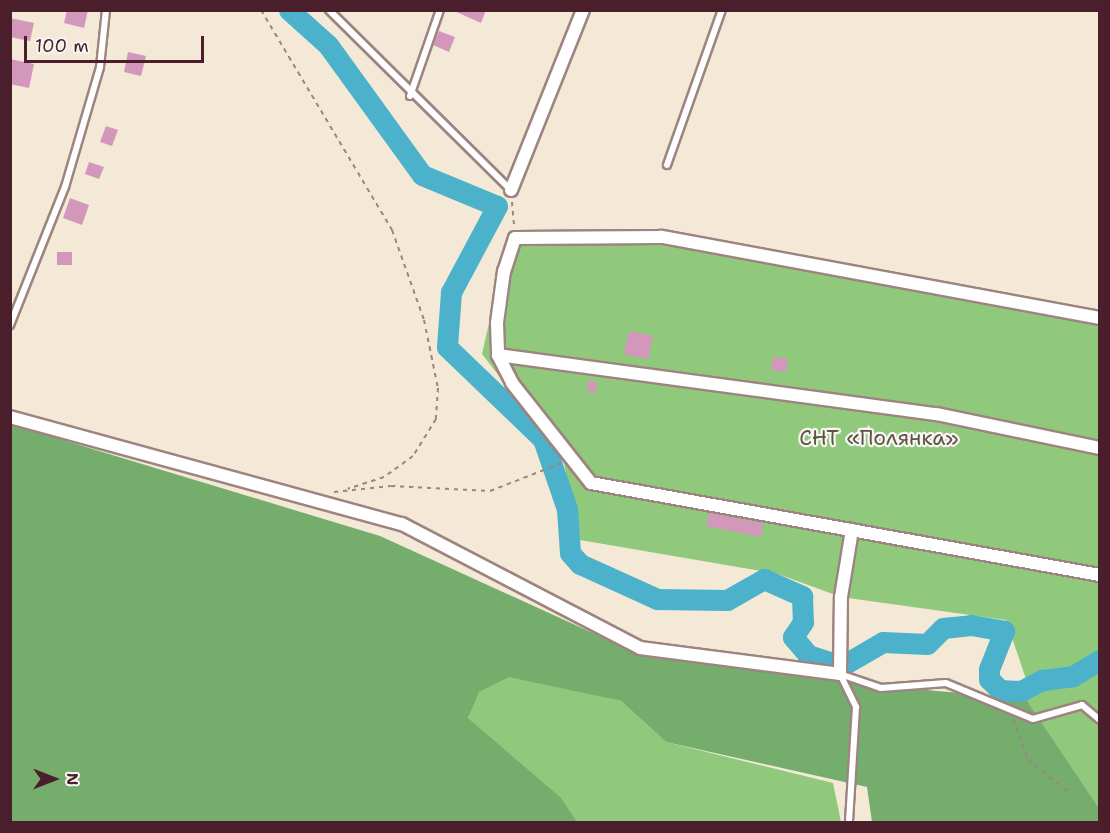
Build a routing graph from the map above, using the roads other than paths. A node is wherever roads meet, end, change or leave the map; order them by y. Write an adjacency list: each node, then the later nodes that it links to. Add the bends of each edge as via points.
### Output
1 (106, 10): 10 (lane, via 100,67 65,187)
2 (329, 10): 6 (lane)
3 (440, 10): 6 (lane)
4 (583, 10): 8 (street)
5 (722, 10): 7 (lane)
6 (410, 96): 8 (lane)
7 (667, 165)
8 (511, 190)
9 (1100, 318): 11 (street, via 661,237 515,238 504,271)
10 (10, 325)
11 (498, 355): 13 (street, via 936,414); 14 (street, via 512,383 591,483)
12 (10, 417): 16 (street, via 402,524 640,648)
13 (1100, 448)
14 (852, 530): 15 (street); 16 (street, via 841,597)
15 (1100, 575)
16 (840, 674): 17 (lane, via 881,688 946,683 1033,719 1082,705); 18 (lane, via 856,707)
17 (1100, 720)
18 (849, 822)

